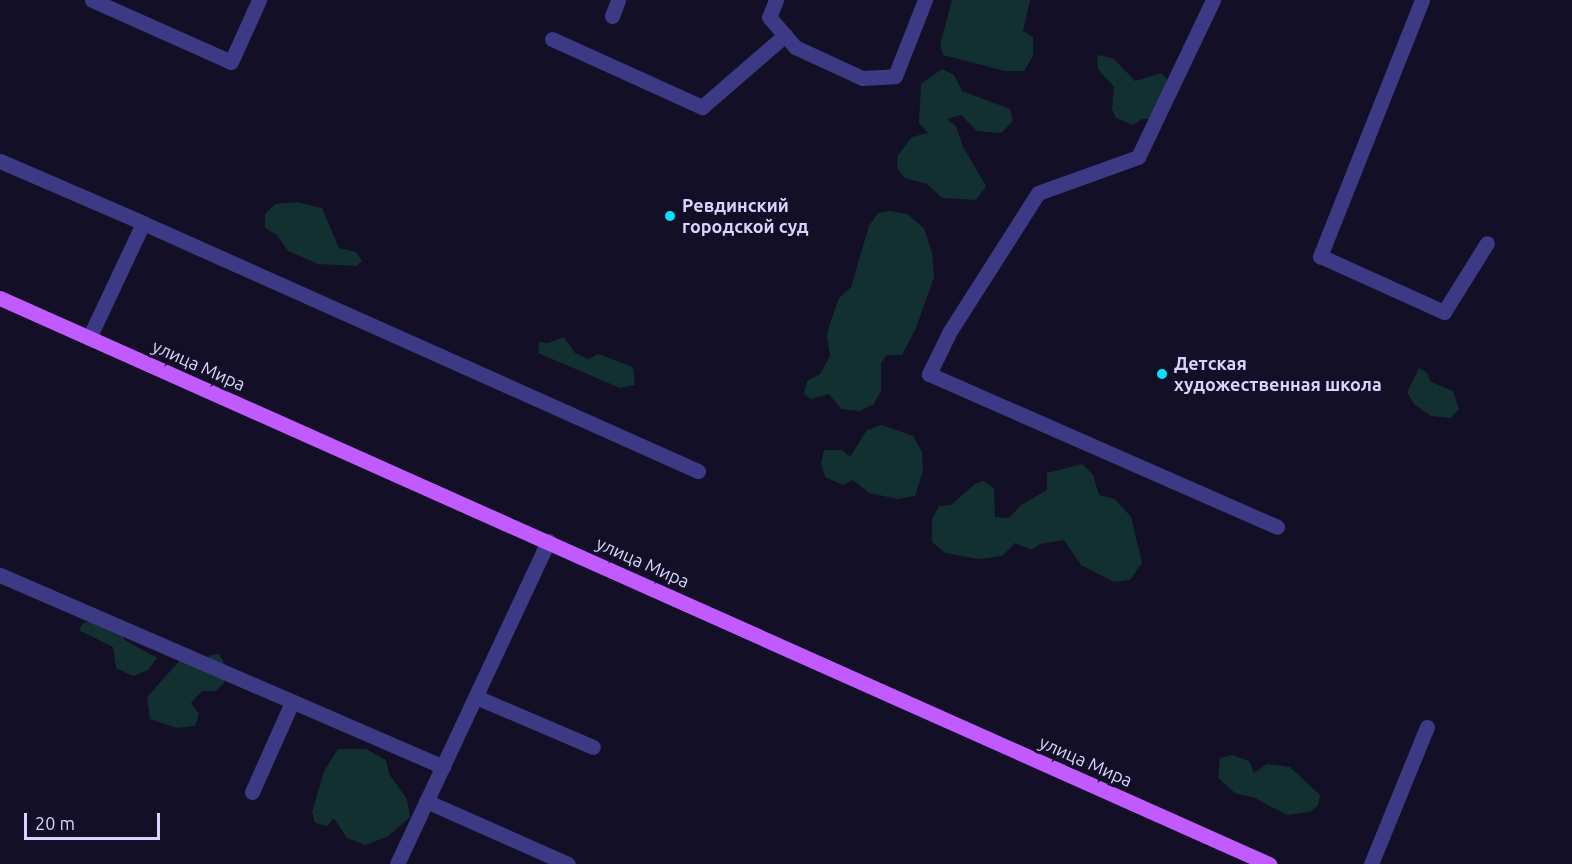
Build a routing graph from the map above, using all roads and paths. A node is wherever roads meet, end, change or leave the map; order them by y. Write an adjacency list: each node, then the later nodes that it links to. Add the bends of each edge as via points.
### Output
1 (92, 0): 2 (lane, via 231,62)
2 (259, 0)
3 (618, 0): 8 (lane)
4 (776, 0): 9 (lane, via 769,17)
5 (925, 0): 9 (lane, via 895,76 862,78 795,48)
6 (1213, 0): 17 (lane, via 1138,157 1038,193 950,332 929,374)
7 (1422, 0): 13 (lane, via 1320,256 1444,312)
8 (612, 16)
9 (784, 35): 10 (lane, via 702,106)
10 (552, 39)
11 (0, 161): 12 (lane)
12 (142, 223): 15 (lane); 16 (lane)
13 (1487, 243)
14 (0, 298): 15 (main road, улица Мира)
15 (89, 338): 18 (main road, улица Мира)
16 (698, 471)
17 (1277, 527)
18 (548, 541): 20 (lane); 29 (main road, улица Мира)
19 (0, 575): 21 (lane)
20 (476, 697): 23 (lane); 24 (lane)
21 (292, 702): 24 (lane); 25 (lane)
22 (1427, 727): 30 (lane)
23 (593, 747)
24 (443, 767): 26 (lane)
25 (252, 792)
26 (426, 801): 27 (lane); 28 (lane)
27 (397, 864)
28 (568, 864)
29 (1269, 864)
30 (1371, 864)

